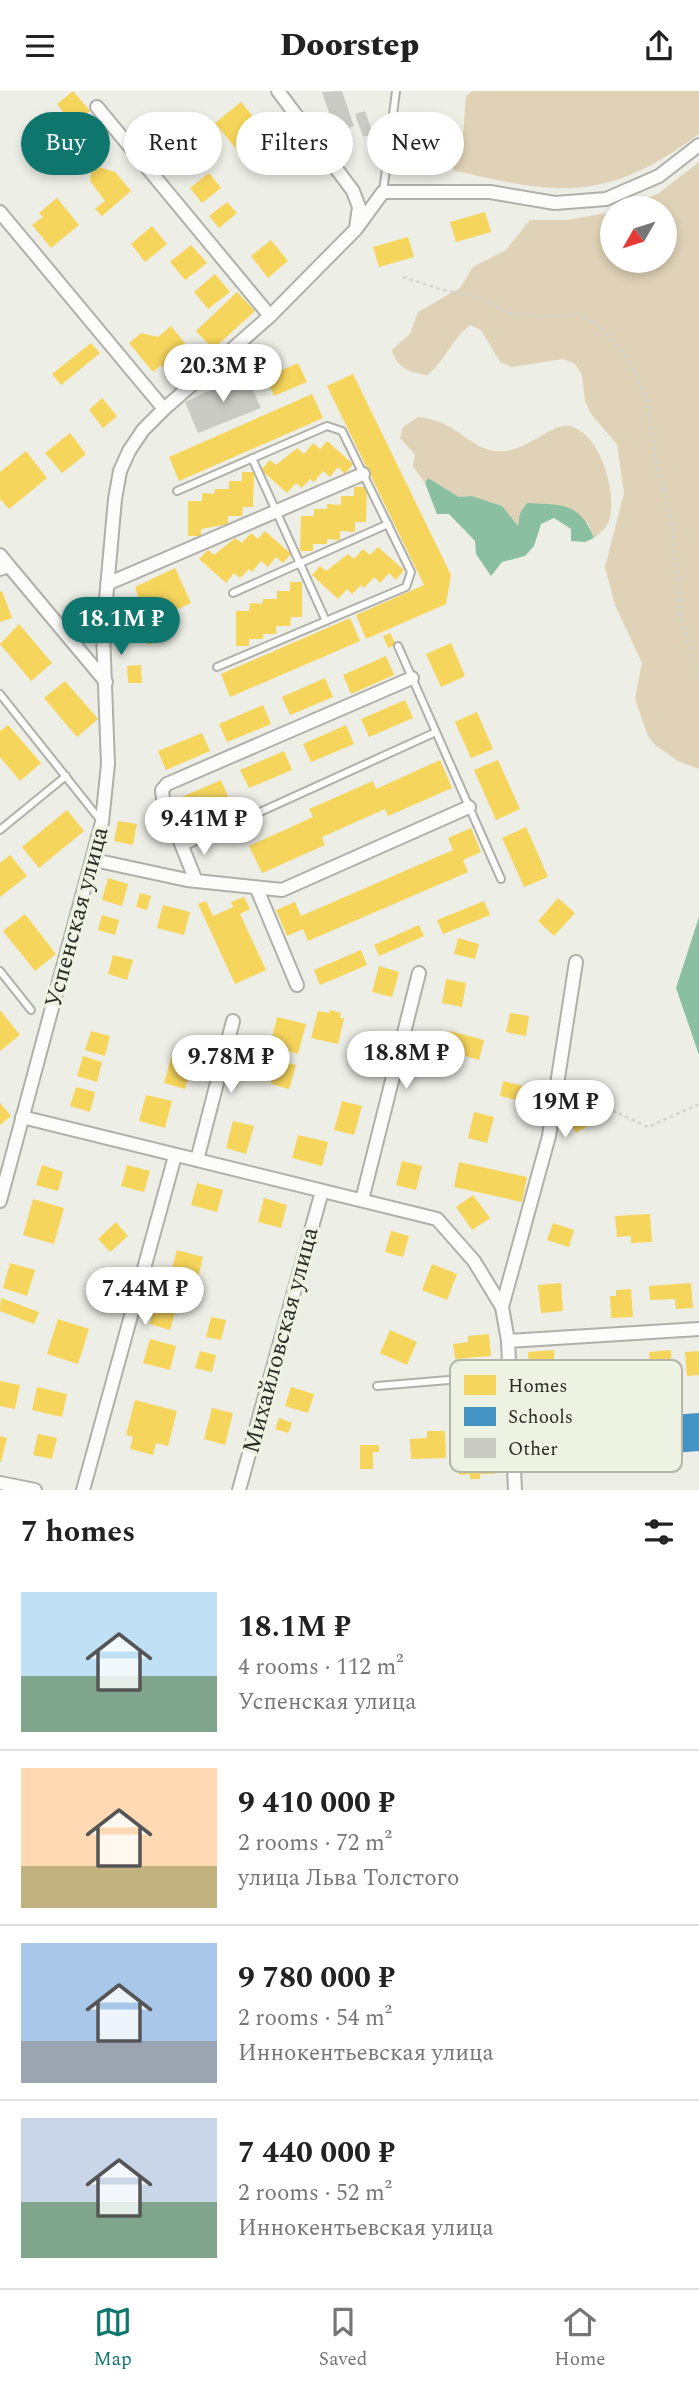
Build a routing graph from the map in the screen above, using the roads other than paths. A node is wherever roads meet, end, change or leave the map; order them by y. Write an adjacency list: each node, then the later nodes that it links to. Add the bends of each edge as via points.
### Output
1 (278, 91): 7 (street, via 353,191 359,208)
2 (396, 91): 5 (lane)
3 (97, 107): 8 (street)
4 (699, 145): 5 (street, via 659,176 606,199 555,203 490,192)
5 (383, 193): 7 (street, Успенская улица)
6 (0, 212): 9 (street)
7 (356, 229): 8 (street, Успенская улица)
8 (270, 316): 9 (street, Успенская улица)
9 (164, 409): 18 (street, Успенская улица, via 143,430 120,471)
10 (252, 458): 11 (lane, via 327,426 342,431); 12 (lane); 13 (lane)
11 (363, 474): 13 (street); 14 (lane)
12 (177, 491)
13 (276, 511): 16 (lane); 18 (street)
14 (388, 524): 16 (lane); 20 (lane, via 411,572 405,587)
15 (0, 555): 17 (street)
16 (300, 563): 19 (lane); 20 (lane)
17 (4, 568): 24 (street)
18 (107, 584): 24 (street, Успенская улица)
19 (233, 593)
20 (326, 621): 22 (lane)
21 (398, 646): 23 (lane)
22 (217, 667)
23 (412, 678): 26 (lane); 31 (street, via 167,784 163,800)
24 (106, 682): 29 (street, Успенская улица, via 108,764)
25 (0, 694): 27 (lane)
26 (436, 732): 28 (lane); 31 (lane)
27 (66, 776): 29 (lane); 30 (lane)
28 (469, 807): 33 (lane); 35 (street, via 282,890)
29 (102, 822): 32 (street, Успенская улица)
30 (0, 830)
31 (181, 847): 34 (street)
32 (94, 860): 34 (street); 42 (street, Успенская улица)
33 (501, 879)
34 (196, 881): 35 (street)
35 (257, 890): 39 (street)
36 (576, 962): 48 (street, via 549,1136)
37 (0, 971): 40 (lane)
38 (419, 973): 47 (street)
39 (297, 985)
40 (32, 1010)
41 (233, 1021): 44 (street)
42 (22, 1117): 43 (street); 46 (street, Успенская улица)
43 (175, 1156): 44 (street); 57 (street)
44 (197, 1160): 45 (street)
45 (322, 1191): 47 (street); 58 (street, Михайловская улица)
46 (1, 1194)
47 (362, 1200): 48 (street, via 437,1219 474,1261)
48 (502, 1307): 50 (street)
49 (699, 1329): 50 (street)
50 (508, 1341): 51 (street)
51 (508, 1360)
52 (450, 1380): 53 (lane)
53 (377, 1386)
54 (514, 1472): 59 (street)
55 (0, 1483): 56 (street)
56 (35, 1490)
57 (83, 1490)
58 (239, 1490)
59 (515, 1490)

